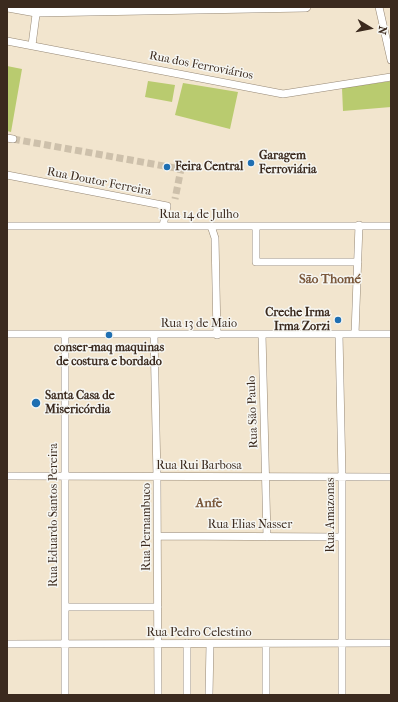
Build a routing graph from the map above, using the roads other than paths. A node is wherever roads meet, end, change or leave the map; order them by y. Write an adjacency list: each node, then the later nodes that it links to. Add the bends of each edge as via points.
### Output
1 (8, 7): 4 (main road)
2 (306, 7): 4 (main road)
3 (379, 7): 7 (street)
4 (36, 10): 6 (street)
5 (7, 41): 6 (street, Rua dos Ferroviários)
6 (32, 45): 8 (street, Rua dos Ferroviários, via 283,94)
7 (391, 60)
8 (391, 77)
9 (7, 175): 11 (street, Rua Doutor Ferreira, via 167,206)
10 (7, 226): 11 (street, Rua 14 de Julho)
11 (163, 226): 12 (street, Rua 14 de Julho)
12 (212, 226): 13 (street, Rua 14 de Julho); 24 (street, via 215,238)
13 (256, 226): 14 (street, Rua 14 de Julho); 16 (street, via 256,262)
14 (359, 226): 15 (street, Rua 14 de Julho); 16 (street)
15 (391, 226)
16 (358, 262): 21 (street)
17 (7, 334): 18 (street, Rua 13 de Maio)
18 (65, 334): 23 (street, Rua 13 de Maio); 26 (street, Rua Eduardo Santos Pereira)
19 (262, 334): 20 (street, Rua 13 de Maio); 24 (street, Rua 13 de Maio); 28 (street, Rua São Paulo)
20 (339, 334): 21 (street, Rua 13 de Maio); 29 (street, Rua Amazonas)
21 (355, 334): 22 (street, Rua 13 de Maio)
22 (391, 334)
23 (154, 335): 24 (street, Rua 13 de Maio); 27 (street, Rua Pernambuco)
24 (217, 335)
25 (7, 476): 26 (street, Rua Rui Barbosa)
26 (66, 476): 27 (street, Rua Rui Barbosa); 34 (street, Rua Eduardo Santos Pereira)
27 (157, 477): 28 (street, Rua Rui Barbosa); 31 (street, Rua Pernambuco)
28 (266, 477): 29 (street, Rua Rui Barbosa); 32 (street, Rua São Paulo)
29 (342, 477): 30 (street, Rua Rui Barbosa); 33 (street, Rua Amazonas)
30 (391, 477)
31 (158, 536): 32 (street, Rua Elias Nasser); 35 (street, Rua Pernambuco)
32 (266, 537): 33 (street, Rua Elias Nasser)
33 (341, 537): 38 (street, Rua Amazonas)
34 (65, 607): 35 (street); 41 (street, Rua Eduardo Santos Pereira)
35 (158, 607): 36 (street, Rua Pernambuco)
36 (158, 643): 37 (street, Rua Pedro Celestino); 41 (street, Rua Pedro Celestino); 45 (street, Rua Pernambuco)
37 (187, 643): 42 (street, Rua Pedro Celestino); 46 (street)
38 (342, 643): 39 (street, Rua Pedro Celestino); 43 (street, Rua Pedro Celestino); 49 (street, Rua Amazonas)
39 (391, 643)
40 (7, 644): 41 (street, Rua Pedro Celestino)
41 (65, 644): 44 (street, Rua Eduardo Santos Pereira)
42 (210, 644): 43 (street, Rua Pedro Celestino); 47 (street)
43 (266, 644): 48 (street)
44 (65, 695)
45 (158, 695)
46 (187, 695)
47 (209, 695)
48 (266, 695)
49 (342, 695)

